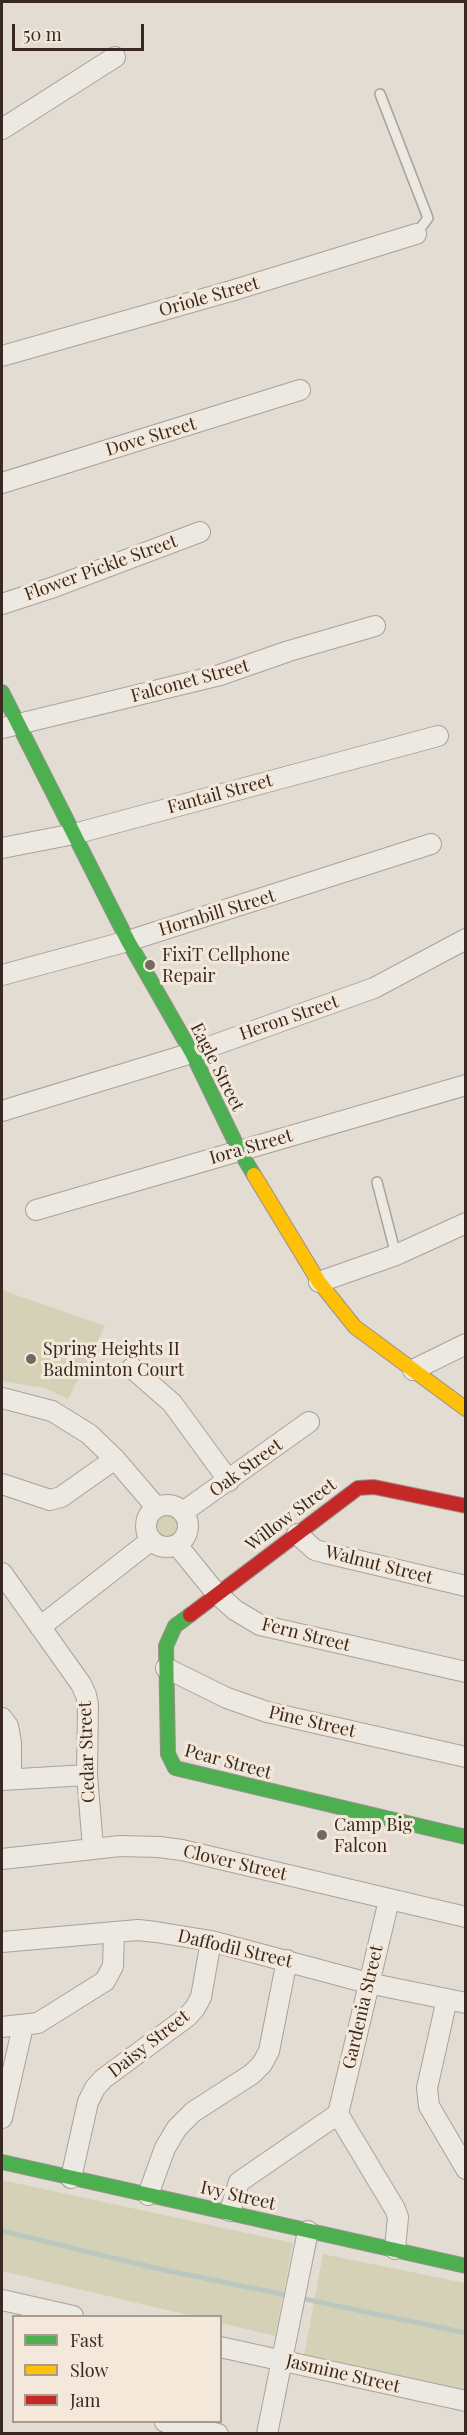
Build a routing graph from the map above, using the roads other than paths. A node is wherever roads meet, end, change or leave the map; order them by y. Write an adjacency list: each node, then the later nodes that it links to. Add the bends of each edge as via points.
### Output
1 (115, 57): 3 (street)
2 (381, 94): 4 (lane, via 428,218)
3 (2, 129)
4 (416, 234): 5 (street, Oriole Street)
5 (2, 356)
6 (300, 390): 7 (street, Dove Street)
7 (2, 483)
8 (200, 532): 9 (street, Flower Pickle Street)
9 (2, 604)
10 (375, 626): 12 (street, Falconet Street, via 220,675)
11 (2, 692): 12 (street, Eagle Street)
12 (10, 726): 14 (street, Eagle Street)
13 (438, 736): 14 (street, Fantail Street)
14 (74, 834): 16 (street, Fantail Street); 18 (street, Eagle Street)
15 (431, 844): 18 (street, Hornbill Street)
16 (2, 848)
17 (465, 939): 20 (street, Heron Street, via 374,988)
18 (128, 941): 19 (street, Hornbill Street); 20 (street, Eagle Street)
19 (2, 975)
20 (192, 1053): 22 (street, Heron Street); 23 (street, Eagle Street)
21 (465, 1085): 23 (street, Iora Street)
22 (2, 1111)
23 (239, 1150): 25 (street, Iora Street); 28 (street, Eagle Street)
24 (377, 1182): 27 (lane)
25 (36, 1210)
26 (465, 1223): 27 (street)
27 (396, 1255): 28 (street)
28 (319, 1282): 31 (street, Eagle Street, via 355,1327)
29 (465, 1344): 31 (street)
30 (132, 1368): 36 (street, via 172,1403)
31 (413, 1370): 33 (street, Eagle Street)
32 (2, 1398): 35 (street, via 52,1411 89,1434)
33 (465, 1409)
34 (309, 1422): 36 (street, Oak Street)
35 (116, 1459): 37 (street, via 61,1497 50,1500); 39 (street)
36 (229, 1481): 40 (street, Oak Street)
37 (2, 1484)
38 (465, 1506): 41 (street, Willow Street, via 364,1486)
39 (157, 1508): 40 (street, via 166,1505); 42 (street, via 146,1523)
40 (183, 1512): 43 (street, via 188,1530)
41 (297, 1534): 45 (street, Walnut Street, via 315,1550); 46 (street, Willow Street)
42 (150, 1541): 43 (street, via 158,1546); 47 (street)
43 (177, 1545): 46 (street, Fern Street)
44 (2, 1573): 47 (street, Cedar Street)
45 (465, 1586)
46 (216, 1593): 48 (street, Pear Street, via 169,1634); 49 (street, Fern Street, via 248,1618 273,1630)
47 (40, 1627): 52 (street, Cedar Street, via 86,1695)
48 (166, 1668): 51 (street, Pine Street, via 227,1698 267,1712); 54 (street, Pear Street, via 168,1754 175,1768)
49 (465, 1672)
50 (2, 1718): 53 (street, via 11,1742)
51 (465, 1757)
52 (87, 1774): 53 (street); 55 (street, Cedar Street)
53 (6, 1779)
54 (465, 1837)
55 (93, 1848): 56 (street, Clover Street); 57 (street, Clover Street, via 138,1845 182,1850)
56 (2, 1859)
57 (389, 1900): 58 (street, Clover Street); 63 (street, Gardenia Street)
58 (465, 1917)
59 (114, 1933): 60 (street, Daffodil Street); 61 (street, Daffodil Street, via 138,1930); 65 (street, via 112,1966 105,1981 50,2016)
60 (2, 1940)
61 (211, 1941): 62 (street, Daffodil Street); 71 (street, Daisy Street, via 201,1997 195,2008 95,2088)
62 (287, 1960): 63 (street, Daffodil Street); 72 (street, via 269,2051 262,2064 193,2112 177,2128 165,2148)
63 (368, 1983): 64 (street, Daffodil Street); 67 (street, Gardenia Street)
64 (456, 2001): 70 (street, via 428,2088 429,2106)
65 (23, 2026): 66 (street); 68 (street)
66 (2, 2028)
67 (338, 2114): 73 (street, via 239,2182); 75 (street, via 395,2209)
68 (2, 2118)
69 (2, 2162): 71 (street, Ivy Street)
70 (465, 2169)
71 (71, 2178): 72 (street, Ivy Street)
72 (148, 2195): 73 (street, Ivy Street)
73 (231, 2211): 74 (street, Ivy Street)
74 (308, 2230): 75 (street, Ivy Street); 80 (street)
75 (395, 2249): 76 (street, Ivy Street)
76 (465, 2266)
77 (2, 2300): 78 (street)
78 (64, 2315)
79 (222, 2347): 80 (street, Jasmine Street)
80 (284, 2360): 81 (street, Jasmine Street); 84 (street)
81 (465, 2401)
82 (174, 2423): 83 (street)
83 (218, 2433)
84 (267, 2433)

